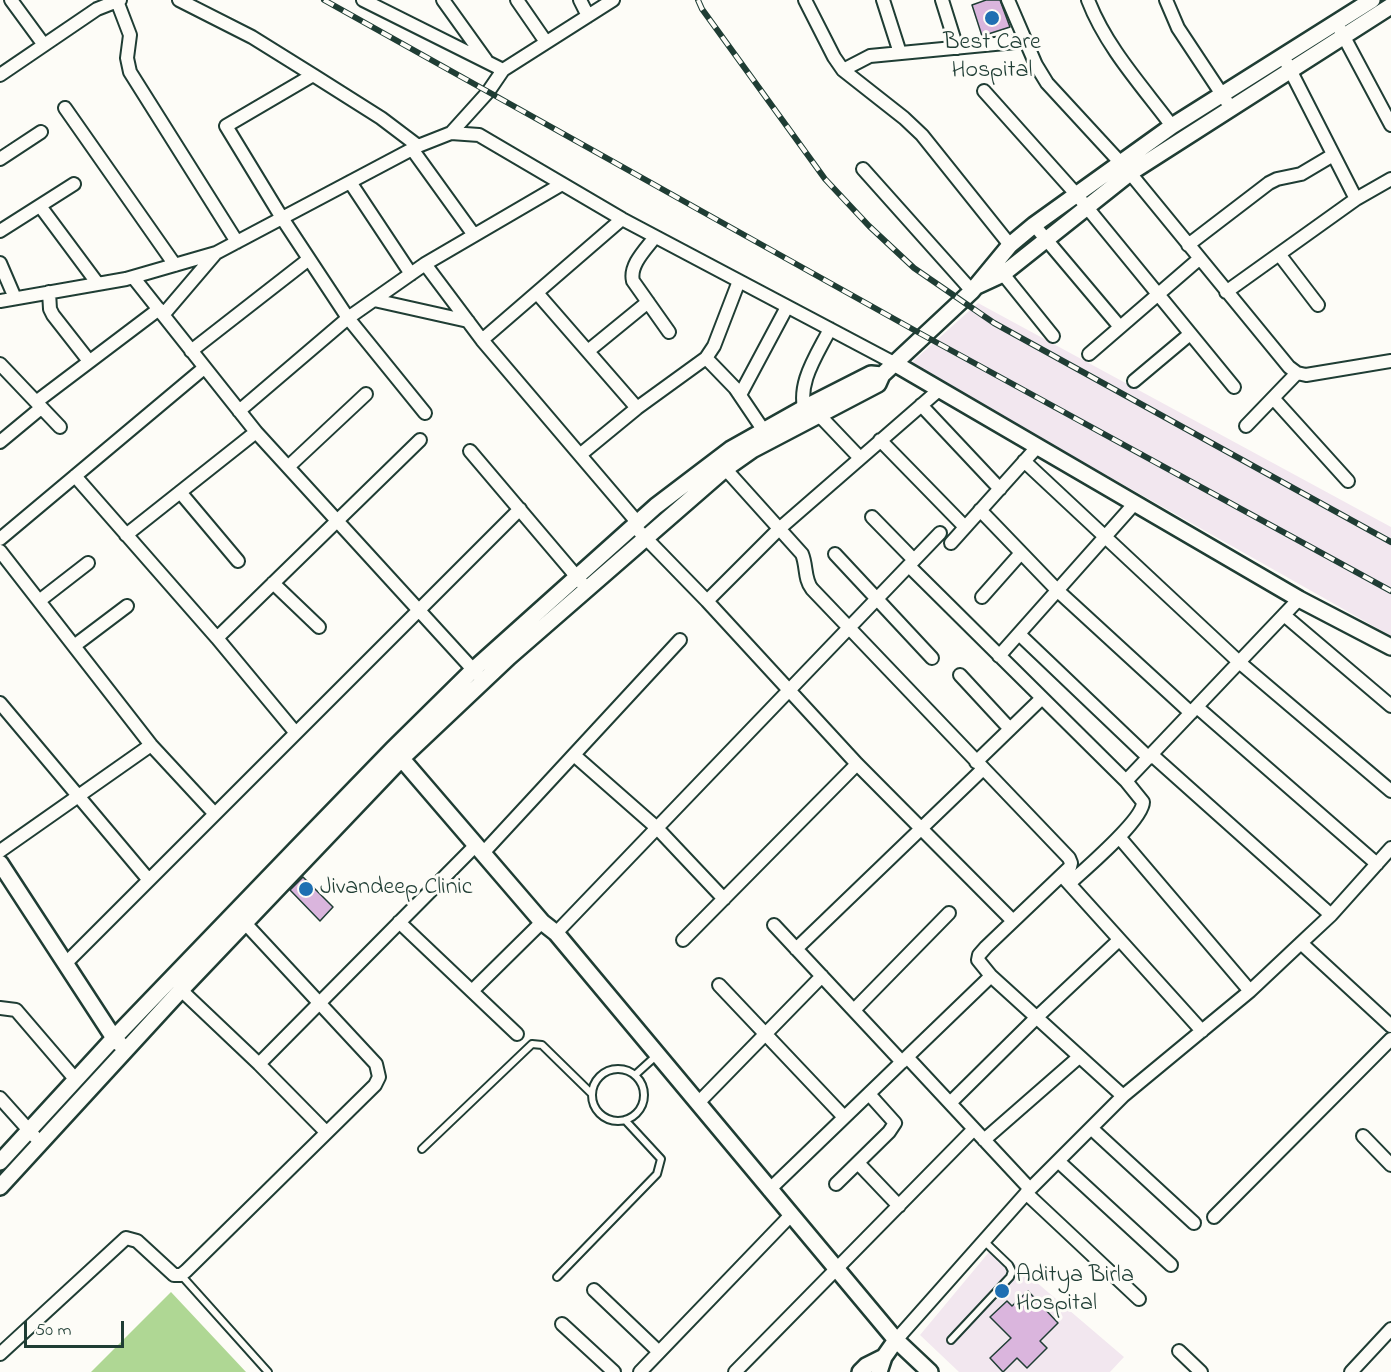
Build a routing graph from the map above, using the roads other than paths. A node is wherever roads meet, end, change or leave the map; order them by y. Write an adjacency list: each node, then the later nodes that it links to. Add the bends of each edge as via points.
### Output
1 (11, 0): 22 (street)
2 (179, 0): 31 (street, via 252,37)
3 (363, 0): 26 (street)
4 (443, 0): 26 (street)
5 (517, 0): 21 (street)
6 (580, 0): 18 (street)
7 (613, 0): 18 (street)
8 (805, 0): 28 (street)
9 (883, 0): 24 (street)
10 (942, 0): 23 (street)
11 (1008, 0): 20 (street)
12 (1088, 0): 37 (street, via 1122,61)
13 (1166, 0): 33 (street, via 1178,28)
14 (1372, 0): 19 (street)
15 (118, 1): 16 (street); 60 (street, via 130,35 130,72)
16 (94, 4): 22 (street)
17 (1391, 6): 19 (street)
18 (588, 15): 21 (street)
19 (1340, 29): 25 (street); 29 (street); 36 (street)
20 (1026, 41): 23 (street); 43 (street, via 1047,83)
21 (546, 42): 27 (street)
22 (44, 45): 30 (street)
23 (957, 48): 24 (street)
24 (900, 53): 28 (street, via 870,56)
25 (1283, 56): 29 (street); 33 (street)
26 (487, 62): 27 (street)
27 (503, 70): 39 (street)
28 (843, 70): 61 (street, via 922,135)
29 (1290, 71): 35 (street); 41 (street)
30 (0, 75)
31 (313, 75): 40 (street, via 381,118); 53 (street, via 226,126)
32 (984, 91): 49 (street)
33 (1221, 94): 35 (street); 37 (street)
34 (65, 108): 69 (street)
35 (1232, 109): 43 (street)
36 (1391, 125)
37 (1172, 126): 43 (street)
38 (41, 132): 42 (street)
39 (451, 134): 40 (street); 48 (street, via 479,135)
40 (415, 148): 46 (street); 57 (street)
41 (1333, 155): 50 (street); 62 (street, via 1301,174 1269,183)
42 (0, 159)
43 (1125, 168): 49 (street); 52 (street); 62 (street)
44 (863, 169): 75 (street)
45 (1391, 179): 50 (street)
46 (350, 182): 53 (street); 71 (street)
47 (74, 184): 51 (street)
48 (562, 184): 54 (street); 57 (street)
49 (1076, 194): 52 (street); 55 (street)
50 (1356, 199): 64 (street)
51 (40, 206): 56 (street); 74 (street)
52 (1086, 207): 59 (street); 79 (street)
53 (282, 218): 60 (street); 65 (street)
54 (622, 219): 58 (street); 77 (street)
55 (1034, 225): 59 (street); 61 (street)
56 (0, 231)
57 (474, 235): 68 (street)
58 (655, 237): 73 (street); 83 (street, via 632,272 633,281)
59 (1046, 239): 70 (street); 89 (street)
60 (237, 242): 63 (street)
61 (1010, 245): 70 (street)
62 (1188, 245): 66 (street)
63 (216, 254): 69 (street); 86 (street)
64 (1279, 254): 78 (street); 84 (street)
65 (309, 259): 87 (street); 95 (street)
66 (1199, 259): 78 (street); 79 (street)
67 (0, 263): 80 (street)
68 (425, 264): 71 (street); 88 (street)
69 (175, 265): 72 (street)
70 (998, 269): 75 (street); 93 (street)
71 (411, 274): 81 (street)
72 (133, 277): 74 (street); 86 (street)
73 (739, 281): 85 (street); 98 (street)
74 (98, 284): 76 (street)
75 (973, 289): 101 (street)
76 (49, 292): 80 (street); 99 (street, via 52,315)
77 (537, 292): 94 (street); 96 (street)
78 (1226, 292): 104 (street)
79 (1158, 295): 89 (street); 92 (street)
80 (15, 298): 82 (street)
81 (374, 300): 87 (street); 88 (street)
82 (0, 301)
83 (648, 302): 91 (street); 96 (street)
84 (1318, 305)
85 (787, 306): 90 (street); 109 (street)
86 (161, 312): 95 (street); 99 (street)
87 (348, 318): 114 (street); 115 (street)
88 (468, 321): 94 (street)
89 (1120, 327): 97 (street)
90 (830, 329): 101 (street); 116 (street, via 805,380 802,397)
91 (669, 332)
92 (1190, 334): 105 (street); 106 (street)
93 (1053, 336)
94 (482, 340): 126 (street)
95 (191, 351): 103 (street)
96 (588, 351): 113 (street)
97 (1089, 354)
98 (706, 358): 109 (street); 113 (street)
99 (89, 361): 111 (street)
100 (1391, 361): 104 (street, via 1306,375)
101 (894, 363): 107 (street); 116 (street, via 882,375 871,374)
102 (0, 364): 111 (street)
103 (204, 368): 114 (street); 131 (street)
104 (1297, 373): 110 (street)
105 (1134, 381)
106 (1234, 387)
107 (940, 389): 112 (street); 124 (street)
108 (366, 394): 130 (street)
109 (740, 395): 119 (street)
110 (1273, 398): 117 (street); 132 (street)
111 (38, 405): 118 (street); 123 (street)
112 (921, 405): 122 (street); 133 (street)
113 (637, 408): 126 (street)
114 (239, 411): 120 (street)
115 (426, 412)
116 (811, 415): 119 (street); 127 (street); 129 (street)
117 (1246, 426)
118 (60, 427)
119 (764, 431): 129 (street, via 730,449)
120 (256, 432): 130 (street); 134 (street)
121 (420, 440): 139 (street)
122 (880, 440): 127 (street); 140 (street)
123 (0, 442)
124 (1038, 446): 128 (street); 135 (street)
125 (470, 451): 136 (street)
126 (581, 454): 141 (street)
127 (860, 458): 142 (street)
128 (1024, 461): 133 (street); 145 (street)
129 (721, 464): 141 (street); 142 (street)
130 (288, 467): 139 (street)
131 (75, 476): 144 (street); 146 (street)
132 (1348, 482)
133 (1000, 489): 137 (street)
134 (180, 492): 144 (street); 151 (street)
135 (1135, 503): 145 (street); 159 (street)
136 (519, 509): 154 (street); 163 (street)
137 (980, 510): 140 (street); 149 (street)
138 (872, 517): 153 (street)
139 (338, 520): 155 (street); 163 (street)
140 (965, 527): 147 (street)
141 (639, 528): 154 (street); 161 (street)
142 (779, 529): 161 (street); 166 (street, via 802,554 808,585)
143 (940, 533): 153 (street)
144 (126, 535): 168 (street)
145 (1106, 537): 156 (street); 174 (street)
146 (0, 538)
147 (951, 543)
148 (0, 551): 160 (street)
149 (1021, 553): 156 (street); 157 (street)
150 (835, 554): 158 (street)
151 (238, 561)
152 (88, 563): 160 (street)
153 (912, 563): 158 (street); 172 (street)
154 (582, 582): 176 (street)
155 (273, 583): 165 (street); 168 (street)
156 (1058, 591): 167 (street); 181 (street)
157 (982, 597)
158 (877, 598): 166 (street); 173 (street)
159 (1299, 599): 164 (street); 171 (street)
160 (39, 601): 170 (street)
161 (707, 601): 177 (street)
162 (127, 606): 170 (street)
163 (418, 609): 176 (street); 183 (street)
164 (1284, 615): 174 (street); 180 (street)
165 (319, 627)
166 (850, 627): 177 (street); 189 (street)
167 (1019, 634): 172 (street); 187 (street)
168 (217, 638): 183 (street)
169 (680, 640): 186 (street)
170 (74, 646): 184 (street)
171 (1391, 647)
172 (999, 656): 178 (street)
173 (932, 658)
174 (1239, 662): 181 (street); 191 (street)
175 (960, 675): 182 (street)
176 (478, 676): 185 (street)
177 (788, 691): 188 (street); 194 (street)
178 (1041, 699): 182 (street); 190 (street)
179 (0, 703): 192 (street)
180 (1391, 706)
181 (1194, 710): 187 (street); 202 (street)
182 (1010, 729): 189 (street)
183 (295, 732): 193 (street)
184 (151, 745): 192 (street); 193 (street)
185 (397, 753): 198 (street); 200 (street)
186 (574, 755): 194 (street); 198 (street)
187 (1150, 756): 190 (street); 207 (street)
188 (857, 764): 195 (street); 205 (street)
189 (980, 766): 195 (street); 204 (street, via 1069,858)
190 (1126, 781): 196 (street, via 1140,796 1143,806)
191 (1391, 792)
192 (78, 796): 199 (street); 203 (street)
193 (214, 813): 203 (street)
194 (657, 828): 205 (street); 213 (street)
195 (920, 829): 208 (street); 217 (street)
196 (1119, 837): 204 (street); 224 (street)
197 (1391, 848): 202 (street)
198 (479, 849): 209 (street); 210 (street)
199 (0, 851)
200 (303, 852): 211 (street); 233 (street)
201 (0, 863): 218 (street)
202 (1377, 864): 207 (street)
203 (148, 879): 218 (street)
204 (1066, 879): 208 (street); 215 (street)
205 (724, 898): 214 (street)
206 (949, 913): 227 (street)
207 (1331, 915): 216 (street)
208 (1013, 921): 220 (street, via 979,955 978,960)
209 (399, 922): 223 (street); 225 (street)
210 (542, 922): 213 (street); 223 (street)
211 (245, 923): 222 (street); 225 (street)
212 (774, 925): 217 (street)
213 (556, 933): 236 (street)
214 (683, 940)
215 (1119, 940): 228 (street); 230 (street)
216 (1301, 943): 224 (street); 229 (street)
217 (796, 949): 219 (street)
218 (66, 963): 233 (street)
219 (822, 976): 227 (street); 232 (street)
220 (991, 976): 228 (street); 238 (street)
221 (719, 985): 232 (street)
222 (181, 990): 235 (street); 239 (street)
223 (472, 991): 231 (street)
224 (1250, 991): 230 (street)
225 (320, 1002): 239 (street); 253 (street, via 379,1071 375,1085)
226 (0, 1008): 241 (street, via 16,1010)
227 (855, 1009): 238 (street)
228 (1036, 1018): 237 (street); 247 (street)
229 (1391, 1026)
230 (1202, 1031): 244 (street)
231 (517, 1034)
232 (765, 1035): 246 (street); 248 (street)
233 (114, 1038): 235 (street); 241 (street)
234 (1391, 1039): 268 (street)
235 (126, 1050): 256 (street)
236 (658, 1054): 240 (lane); 246 (street)
237 (1079, 1057): 244 (street); 255 (street)
238 (905, 1060): 243 (street); 247 (street)
239 (259, 1064): 253 (street)
240 (635, 1075): 242 (lane, via 612,1069 598,1078); 249 (lane, via 643,1089 642,1105)
241 (75, 1080): 252 (street)
242 (591, 1093): 249 (lane, via 598,1113 610,1120); 257 (lane, via 542,1045 532,1044)
243 (869, 1094): 248 (street); 260 (street, via 895,1123)
244 (1123, 1096): 250 (street)
245 (0, 1098): 252 (street)
246 (699, 1102): 264 (street)
247 (950, 1103): 251 (street)
248 (844, 1118): 264 (street)
249 (625, 1120): 274 (lane, via 661,1159 657,1174)
250 (1091, 1128): 258 (street); 269 (street)
251 (974, 1129): 255 (street); 266 (street)
252 (30, 1130): 256 (street); 259 (street)
253 (326, 1132): 273 (street)
254 (1363, 1136): 261 (street)
255 (984, 1140): 265 (street)
256 (41, 1143): 263 (street)
257 (422, 1149)
258 (1058, 1161): 265 (street); 271 (street)
259 (0, 1162)
260 (858, 1162): 262 (street); 266 (street)
261 (1391, 1165)
262 (836, 1184)
263 (0, 1187)
264 (769, 1190): 267 (street)
265 (1028, 1191): 270 (street); 276 (street)
266 (899, 1206): 272 (street)
267 (790, 1216): 272 (street); 281 (street)
268 (1214, 1217)
269 (1194, 1223)
270 (984, 1241): 279 (street); 280 (lane, via 1012,1271)
271 (1171, 1265)
272 (836, 1270): 279 (street); 288 (street)
273 (181, 1275): 283 (street, via 168,1271 137,1241 126,1238); 285 (lane)
274 (557, 1277)
275 (594, 1290): 281 (street)
276 (1139, 1299)
277 (562, 1324): 286 (street)
278 (1391, 1329): 292 (street)
279 (896, 1340): 284 (street); 290 (street)
280 (951, 1340)
281 (659, 1352): 287 (street)
282 (1179, 1352): 291 (street)
283 (0, 1354)
284 (881, 1365): 289 (street, via 866,1366)
285 (268, 1372)
286 (614, 1372)
287 (640, 1372)
288 (735, 1372)
289 (860, 1372)
290 (930, 1372)
291 (1201, 1372)
292 (1351, 1372)

